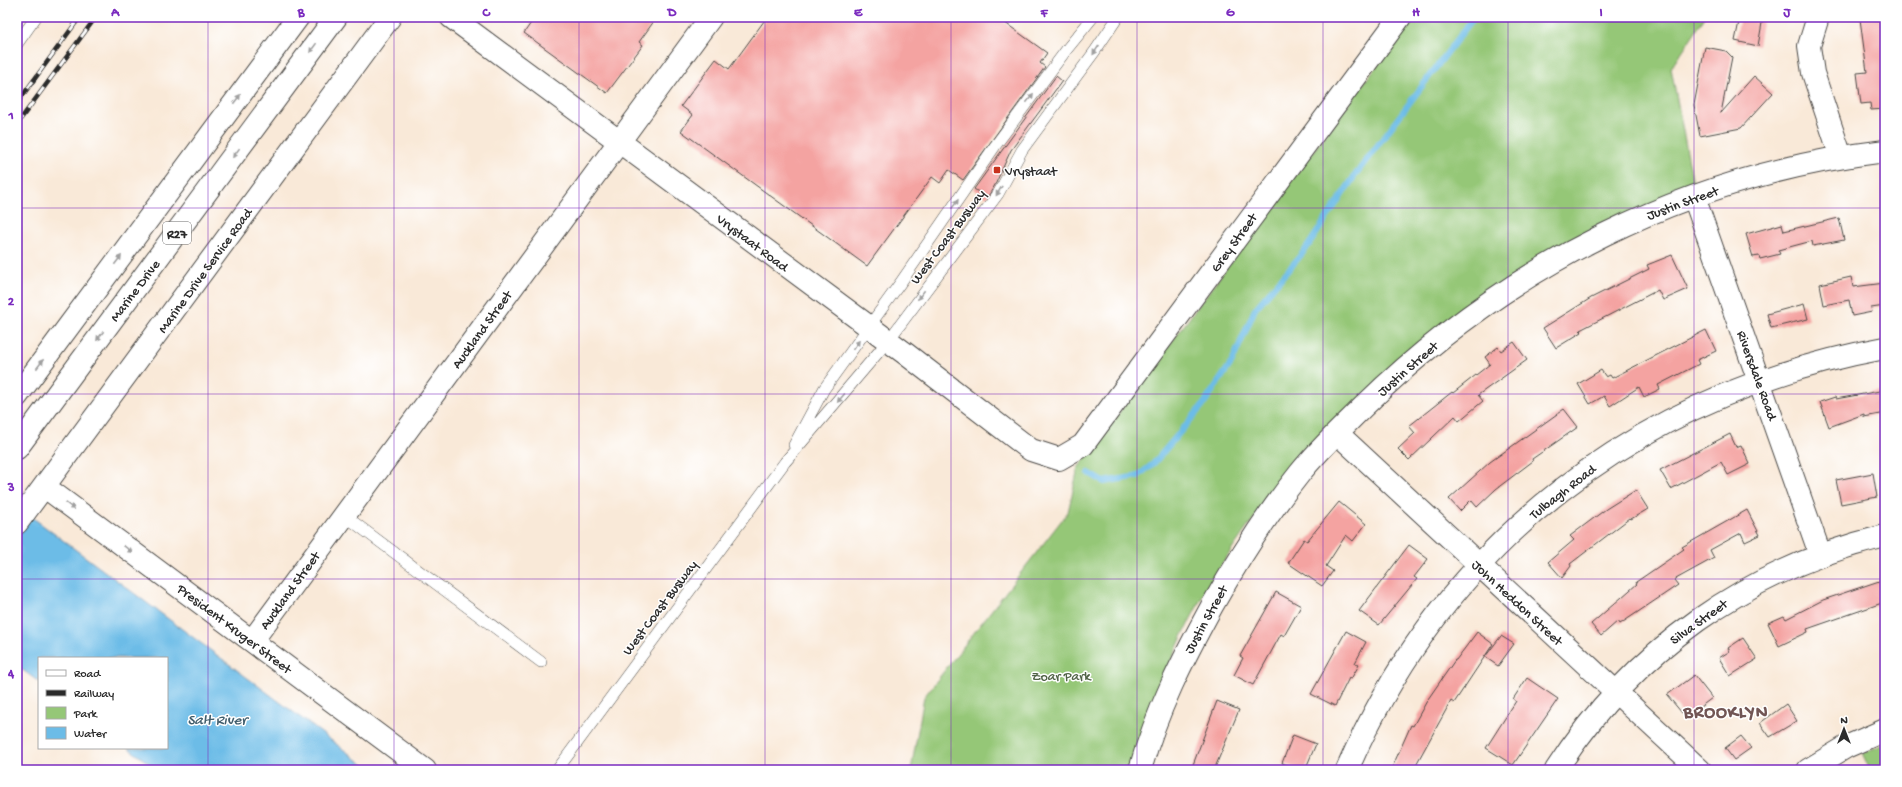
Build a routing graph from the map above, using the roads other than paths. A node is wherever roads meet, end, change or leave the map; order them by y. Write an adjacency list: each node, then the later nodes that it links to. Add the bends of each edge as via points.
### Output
1 (36, 17): 11 (lane)
2 (298, 17): 20 (street, R27, one-way to 2)
3 (336, 17): 22 (street, Marine Drive / R27, one-way to 22)
4 (390, 17): 25 (street, Marine Drive Service Road)
5 (451, 17): 12 (street, Vrystaat Road)
6 (710, 17): 12 (street, Auckland Street)
7 (1093, 17): 16 (lane, West Coast Busway, one-way to 7, via 995,146)
8 (1118, 17): 17 (lane, West Coast Busway, one-way to 17, via 1022,150 998,194)
9 (1400, 17): 23 (street, Grey Street, via 1083,445)
10 (1818, 17): 14 (street, via 1809,46 1813,73)
11 (17, 44)
12 (619, 141): 16 (street, Vrystaat Road); 26 (street, Auckland Street)
13 (1885, 151): 14 (street, Justin Street)
14 (1841, 157): 15 (street, Justin Street, via 1748,179)
15 (1694, 197): 19 (street, Riversdale Road); 21 (street, Justin Street, via 1640,216 1597,238 1477,309 1414,358)
16 (869, 327): 17 (street, Vrystaat Road); 24 (lane, West Coast Busway, one-way to 16, via 824,389)
17 (888, 341): 23 (street, Vrystaat Road, via 1031,450); 24 (lane, West Coast Busway, one-way to 24)
18 (1885, 348): 19 (street, Tulbagh Road, via 1805,366)
19 (1760, 380): 29 (street, Riversdale Road); 30 (street, Tulbagh Road, via 1682,414 1608,456 1540,507)
20 (17, 396)
21 (1338, 433): 30 (street, John Heddon Street); 37 (street, Justin Street, via 1300,472 1234,568 1183,658 1165,698)
22 (17, 448)
23 (1059, 459)
24 (786, 462): 36 (lane, West Coast Busway)
25 (45, 487): 27 (street, Marine Drive Service Road); 31 (street, President Kruger Street, one-way to 31)
26 (344, 515): 31 (street, Auckland Street); 32 (lane)
27 (17, 522)
28 (1885, 536): 29 (street, Silva Street)
29 (1820, 554): 33 (street, Silva Street, via 1750,586 1717,606 1656,652)
30 (1478, 566): 33 (street, John Heddon Street); 38 (street, Tulbagh Road, via 1450,598 1400,667 1378,704)
31 (252, 641): 35 (street, President Kruger Street)
32 (541, 662)
33 (1615, 692): 39 (street, Silva Street); 40 (street, John Heddon Street)
34 (1885, 730): 41 (street, via 1846,748)
35 (425, 770)
36 (557, 770)
37 (1140, 770)
38 (1347, 770)
39 (1556, 770)
40 (1700, 770)
41 (1808, 770)

